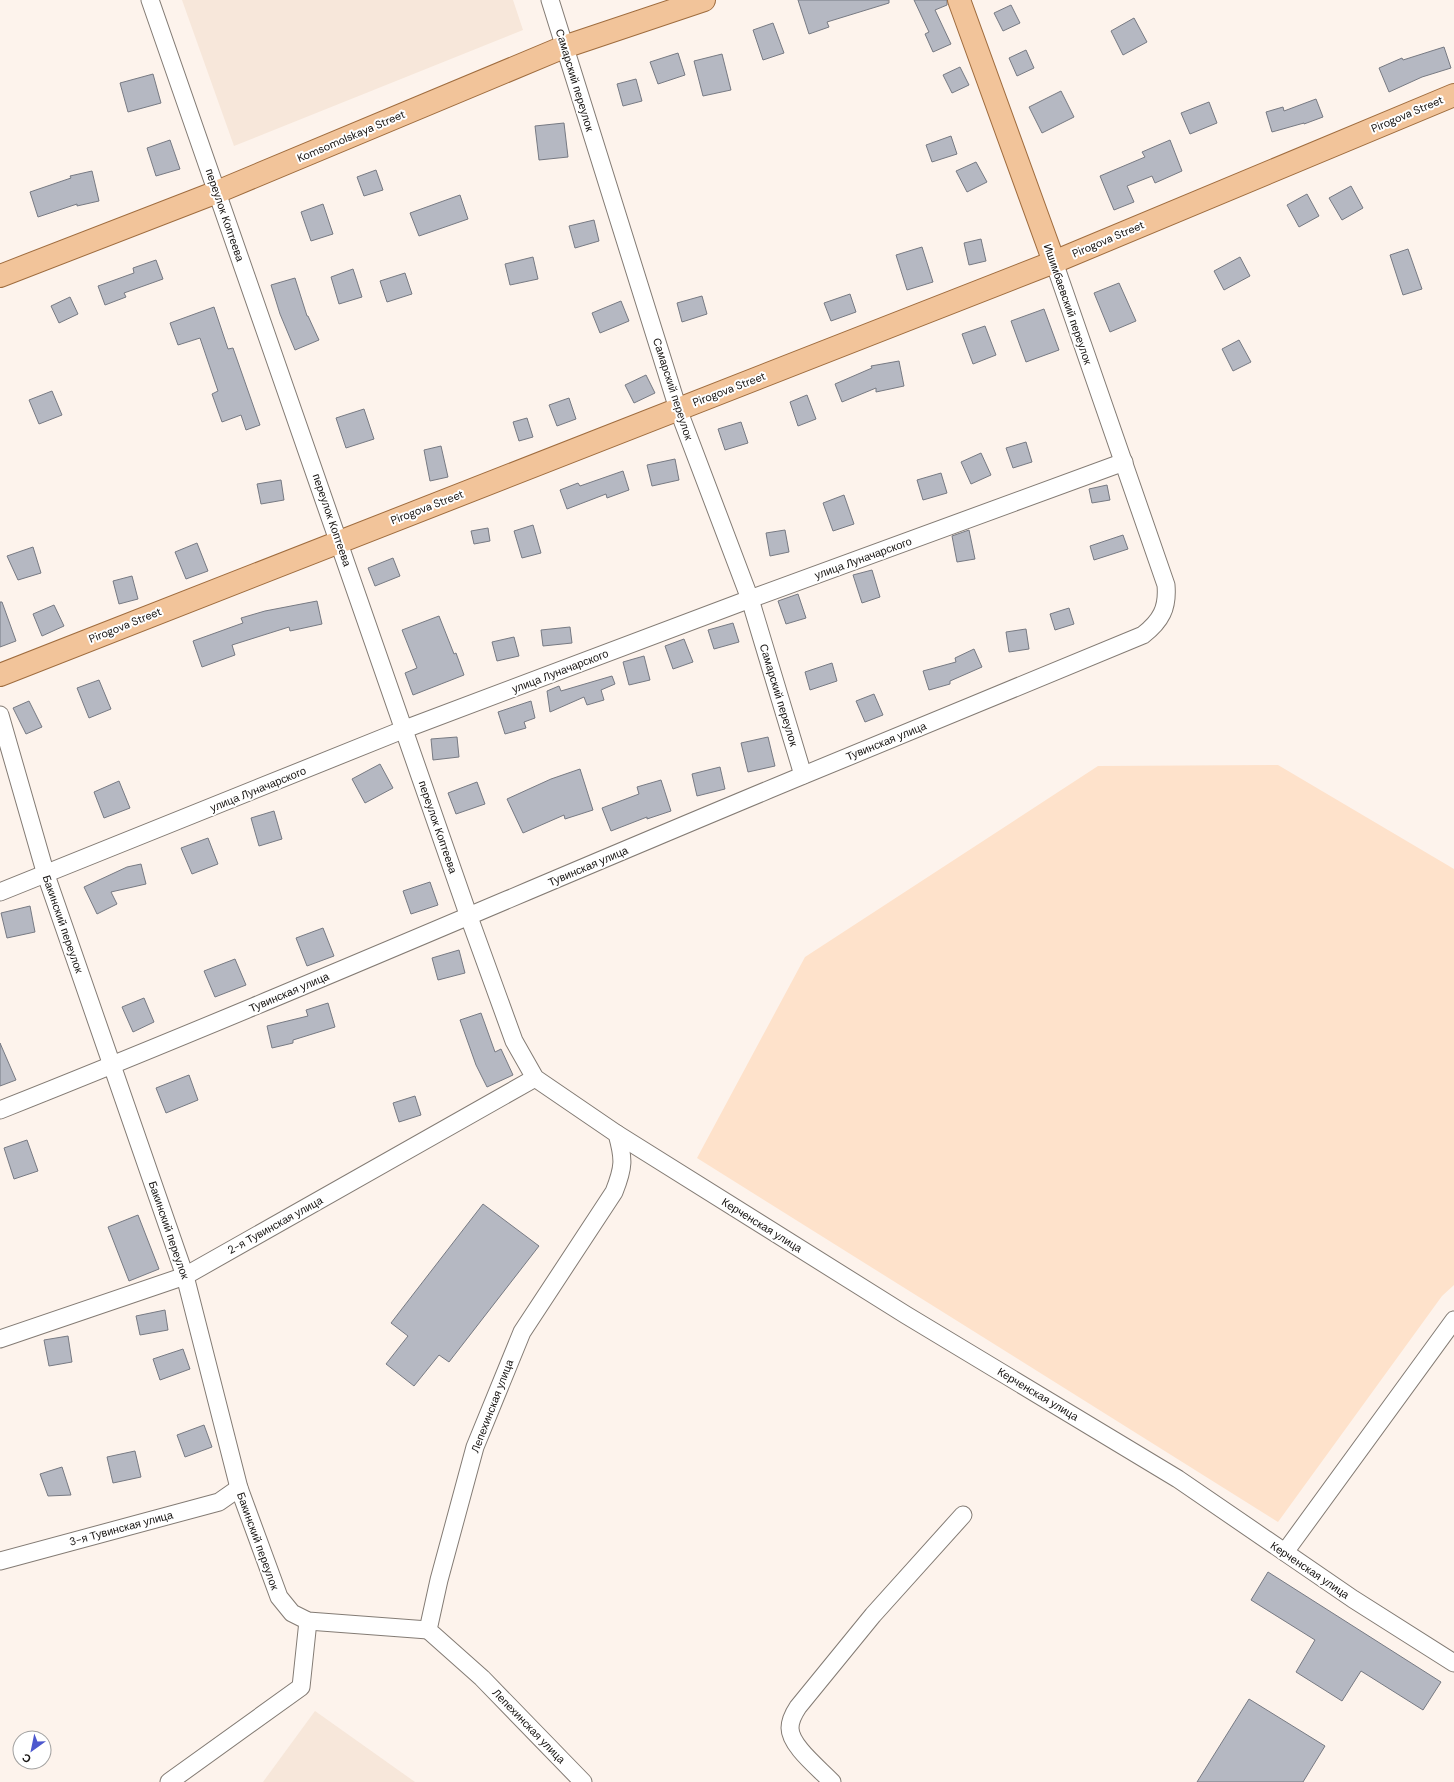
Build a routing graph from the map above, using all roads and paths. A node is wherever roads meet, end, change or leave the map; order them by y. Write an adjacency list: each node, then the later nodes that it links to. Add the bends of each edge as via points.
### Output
1 (150, 0): 7 (street, переулок Коптеева)
2 (550, 0): 5 (street, Самарский переулок)
3 (704, 0): 5 (main road, Komsomolskaya Street)
4 (959, 0): 8 (main road, Ишимбаевский переулок)
5 (564, 47): 7 (main road, Komsomolskaya Street); 10 (street, Самарский переулок)
6 (1454, 94): 8 (main road, Pirogova Street)
7 (217, 192): 9 (main road, Komsomolskaya Street); 12 (street, переулок Коптеева)
8 (1054, 262): 10 (main road, Pirogova Street); 11 (street, Ишимбаевский переулок)
9 (0, 276)
10 (678, 409): 12 (main road, Pirogova Street); 13 (street, Самарский переулок)
11 (1124, 462): 13 (street, улица Луначарского); 14 (street, Ишимбаевский переулок, via 1166,585 1168,597)
12 (340, 542): 15 (main road, Pirogova Street); 17 (street, переулок Коптеева)
13 (750, 599): 17 (street, улица Луначарского); 18 (street, Самарский переулок)
14 (1164, 609): 18 (street, Тувинская улица, via 1156,624 1143,635)
15 (0, 675)
16 (0, 714): 19 (street, Бакинский переулок)
17 (405, 730): 19 (street, улица Луначарского); 21 (street, переулок Коптеева)
18 (803, 775): 21 (street, Тувинская улица)
19 (46, 875): 20 (street, улица Луначарского); 22 (street, Бакинский переулок)
20 (0, 892)
21 (469, 917): 22 (street, Тувинская улица); 23 (street, переулок Коптеева, via 514,1041)
22 (112, 1066): 24 (street, Тувинская улица); 26 (street, Бакинский переулок)
23 (535, 1078): 25 (street); 26 (street, 2-я Тувинская улица)
24 (0, 1110)
25 (617, 1134): 31 (street, Керченская улица, via 906,1315 1178,1479); 34 (street, Лепехинская улица, via 622,1154 622,1174 614,1192 522,1332 475,1447)
26 (185, 1276): 28 (street, 2-я Тувинская улица); 29 (street, Бакинский переулок)
27 (1454, 1320): 31 (street)
28 (0, 1339)
29 (239, 1488): 32 (street, 3-я Тувинская улица, via 219,1502); 33 (street, Бакинский переулок, via 279,1597 292,1613)
30 (963, 1515): 38 (street, via 873,1615 793,1715 790,1726 795,1744)
31 (1285, 1552): 35 (street, Керченская улица)
32 (0, 1561)
33 (308, 1621): 34 (street, Бакинский переулок); 36 (street, via 301,1687)
34 (428, 1630): 37 (street, Лепехинская улица, via 482,1678)
35 (1454, 1663)
36 (169, 1782)
37 (582, 1782)
38 (832, 1782)

